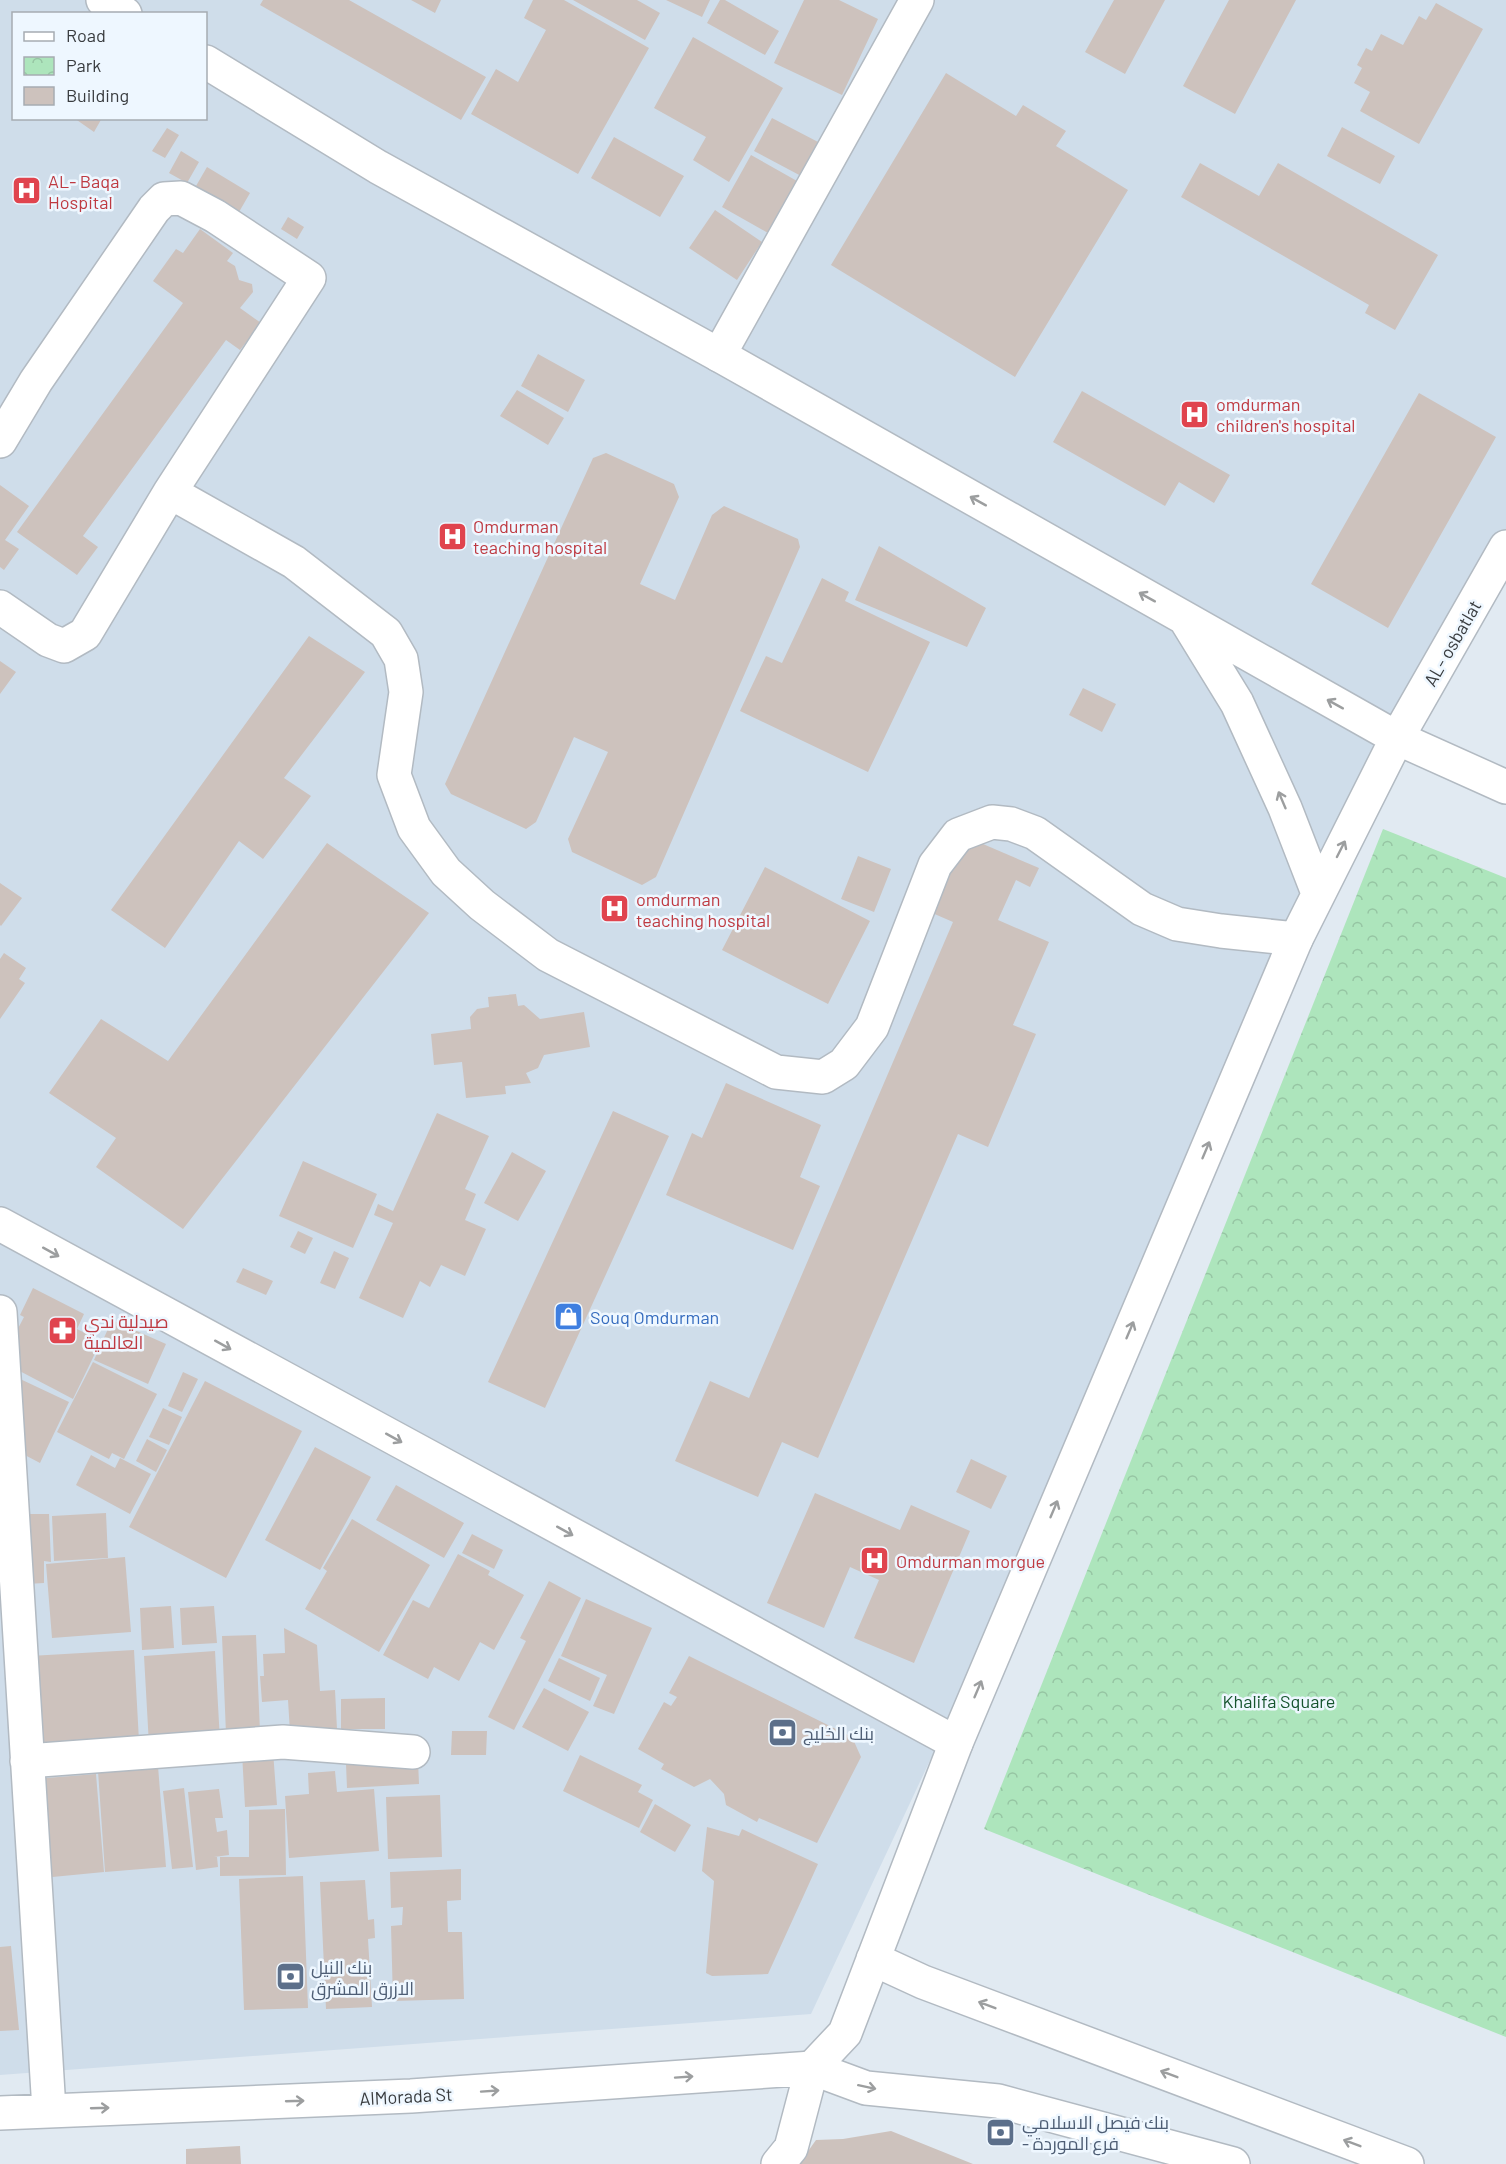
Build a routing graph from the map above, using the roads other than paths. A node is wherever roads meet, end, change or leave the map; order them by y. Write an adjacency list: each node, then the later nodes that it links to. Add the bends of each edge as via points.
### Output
1 (103, 0): 3 (main road)
2 (917, 0): 5 (main road)
3 (122, 12)
4 (207, 63): 5 (main road, via 378,167)
5 (719, 355): 10 (main road, one-way to 5)
6 (0, 441): 7 (main road, via 36,381 154,209 164,199 181,198 230,224 309,278)
7 (170, 492): 9 (main road, via 84,634 64,645 48,640); 14 (main road, via 294,562 386,633 401,659 405,692 394,775 414,828 446,872 548,955 776,1072 823,1077 844,1064 872,1027 935,865 958,835 992,822 1035,833 1142,909 1177,924)
8 (1506, 547): 11 (main road, AL- osbatlat)
9 (0, 607)
10 (1185, 618): 11 (main road, one-way to 10); 13 (main road, one-way to 10, via 1237,703)
11 (1397, 738): 12 (main road); 13 (main road, AL- osbatlat, one-way to 11)
12 (1506, 787)
13 (1318, 893): 14 (main road, AL- osbatlat)
14 (1296, 939): 17 (main road, AL- osbatlat, one-way to 14)
15 (0, 1224): 17 (main road, one-way to 17)
16 (0, 1312): 19 (main road)
17 (956, 1743): 20 (main road, AL- osbatlat)
18 (413, 1752): 19 (main road, via 283,1742)
19 (27, 1761): 22 (main road)
20 (873, 1959): 21 (main road, AL- osbatlat, via 845,2033); 26 (main road, one-way to 20, via 923,1982)
21 (812, 2068): 22 (main road, AlMorada St, one-way to 21, via 411,2096); 24 (main road, via 795,2137); 25 (main road, one-way to 25, via 866,2088 998,2101)
22 (49, 2110): 23 (main road, AlMorada St)
23 (0, 2113)
24 (778, 2164)
25 (1233, 2164)
26 (1407, 2164)

